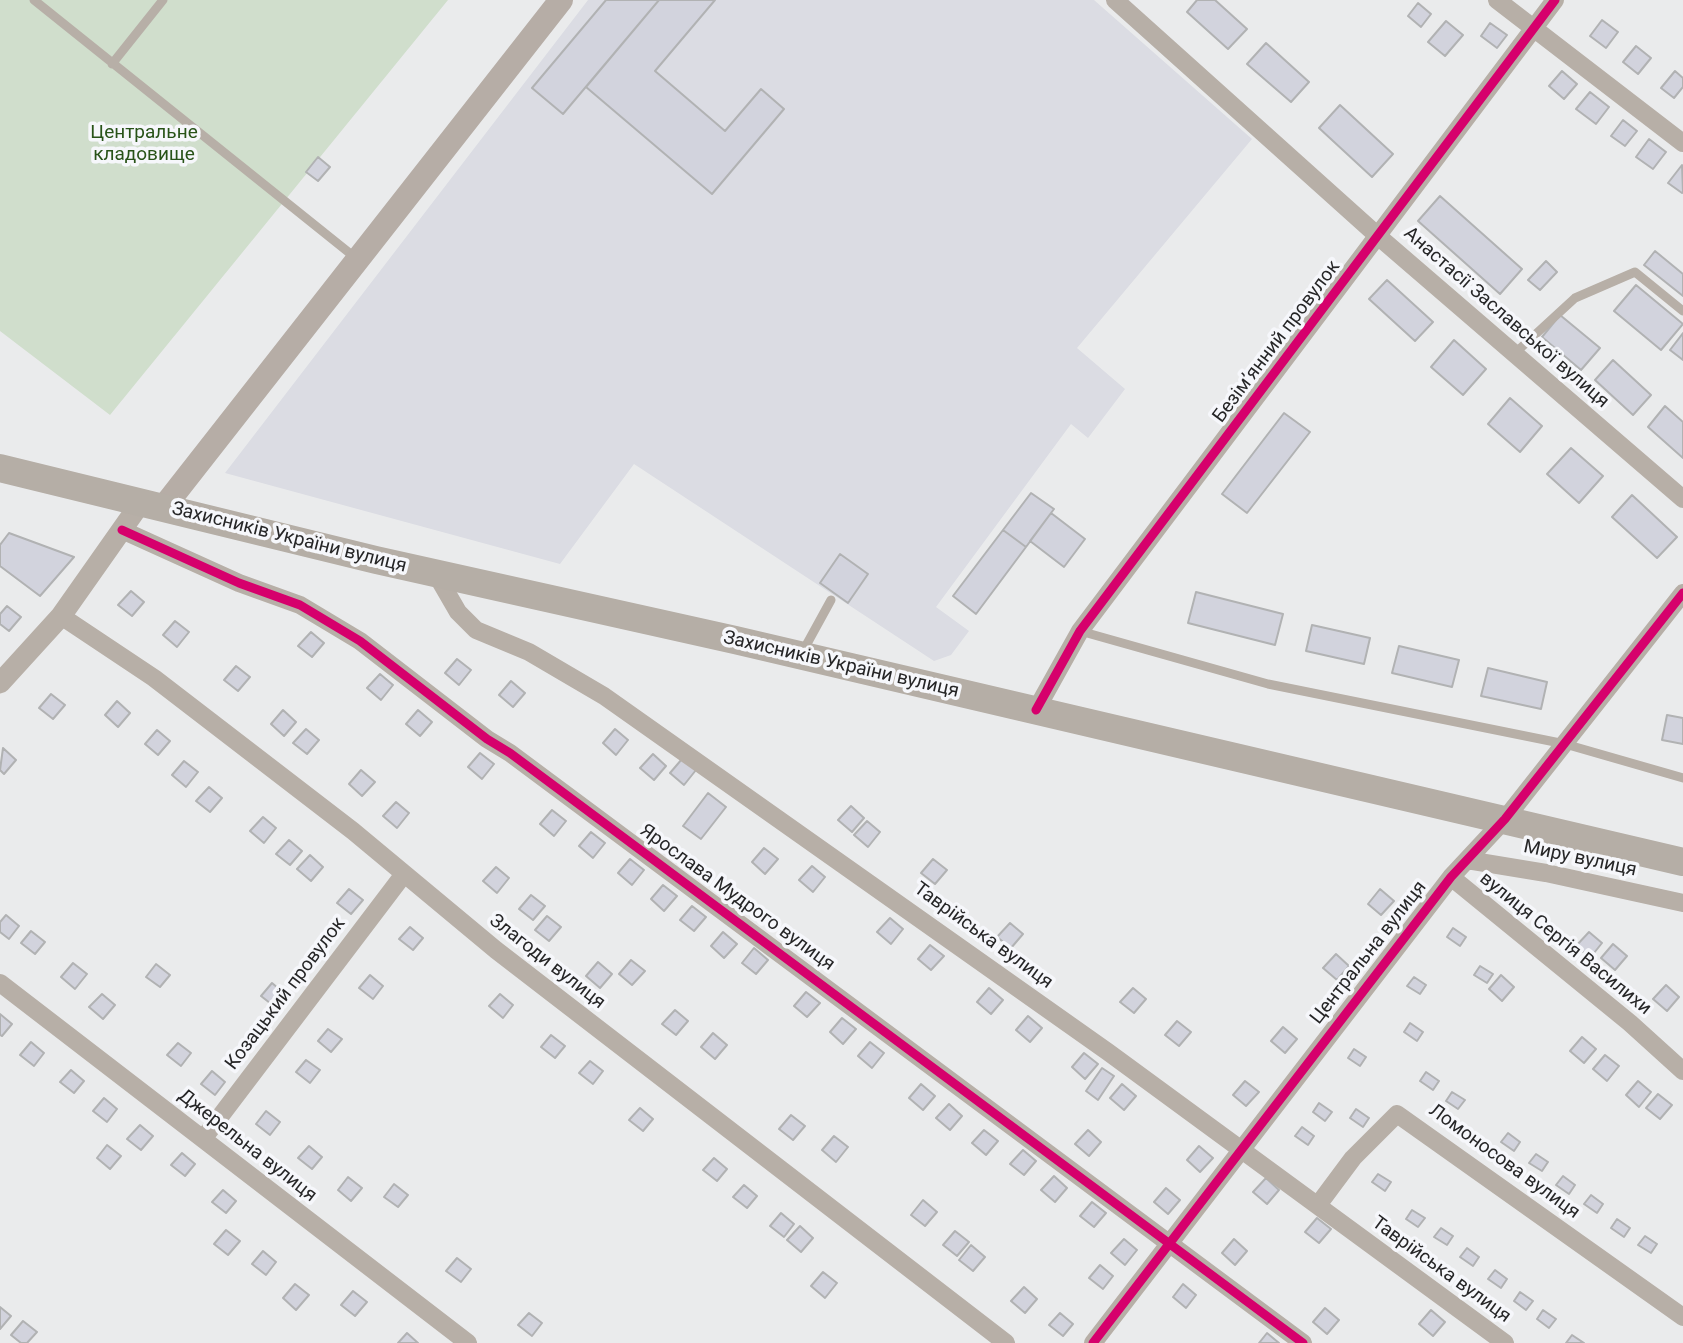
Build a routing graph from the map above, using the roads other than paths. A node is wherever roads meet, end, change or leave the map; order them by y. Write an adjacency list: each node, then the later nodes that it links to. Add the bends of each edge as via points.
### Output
1 (34, 0): 8 (lane)
2 (163, 0): 8 (lane)
3 (561, 0): 11 (main road)
4 (1115, 0): 10 (street, Анастасії Заславської вулиця)
5 (1497, 0): 7 (street)
6 (1555, 0): 7 (street, Безімʼянний провулок)
7 (1534, 28): 9 (street); 10 (street, Безімʼянний провулок)
8 (112, 64): 11 (lane)
9 (1683, 143)
10 (1379, 237): 13 (street, Анастасії Заславської вулиця); 22 (street, Безімʼянний провулок)
11 (358, 260): 16 (main road)
12 (1683, 311): 13 (lane, via 1635,272 1574,298)
13 (1514, 354): 15 (street, Анастасії Заславської вулиця)
14 (0, 468): 16 (highway, Захисників України вулиця)
15 (1683, 499)
16 (152, 504): 17 (street); 18 (highway, Захисників України вулиця)
17 (122, 530): 21 (street); 39 (street, Ярослава Мудрого вулиця, via 300,606 360,641)
18 (436, 574): 23 (highway, Захисників України вулиця); 37 (street, Таврійська вулиця, via 458,612 476,630 529,652 604,696)
19 (1683, 593): 26 (street, Центральна вулиця)
20 (831, 600): 23 (lane)
21 (61, 616): 24 (street); 31 (street, Злагоди вулиця, via 154,678)
22 (1080, 631): 25 (street, Безімʼянний провулок); 26 (lane, via 1268,684)
23 (800, 655): 25 (highway, Захисників України вулиця)
24 (0, 683)
25 (1037, 710): 28 (highway, Захисників України вулиця)
26 (1565, 744): 27 (lane); 28 (street, Центральна вулиця)
27 (1683, 778)
28 (1505, 819): 29 (street, Центральна вулиця); 30 (highway, Захисників України вулиця)
29 (1467, 860): 32 (street, Центральна вулиця); 33 (street, Миру вулиця)
30 (1683, 862)
31 (404, 874): 36 (street, Козацький провулок); 42 (street, Злагоди вулиця)
32 (1451, 877): 35 (street, вулиця Сергія Василихи); 37 (street, Центральна вулиця)
33 (1683, 903)
34 (0, 983): 36 (street, Джерельна вулиця)
35 (1683, 1071)
36 (203, 1139): 41 (street, Джерельна вулиця)
37 (1242, 1148): 38 (street, Таврійська вулиця); 39 (street, Центральна вулиця)
38 (1318, 1205): 40 (street, Ломоносова вулиця, via 1353,1158 1397,1114); 45 (street, Таврійська вулиця)
39 (1172, 1242): 43 (street, Центральна вулиця); 44 (street, Ярослава Мудрого вулиця)
40 (1683, 1317)
41 (468, 1343)
42 (1006, 1343)
43 (1093, 1343)
44 (1303, 1343)
45 (1505, 1343)

